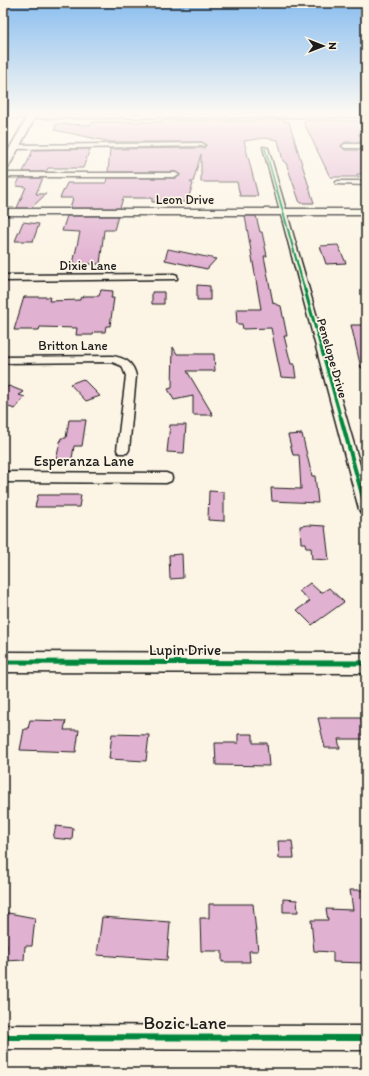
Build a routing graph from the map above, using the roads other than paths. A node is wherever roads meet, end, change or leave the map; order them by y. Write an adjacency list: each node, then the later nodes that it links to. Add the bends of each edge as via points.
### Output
1 (269, 164): 7 (street, Penelope Drive)
2 (3, 175): 3 (street)
3 (176, 175)
4 (338, 183): 5 (street)
5 (366, 183)
6 (3, 212): 7 (street, Leon Drive)
7 (282, 212): 8 (street, Leon Drive); 15 (street, Penelope Drive)
8 (366, 212)
9 (174, 277): 10 (street, Dixie Lane)
10 (3, 278)
11 (3, 360): 12 (street, Britton Lane, via 112,359 126,363 131,376)
12 (123, 450)
13 (3, 477): 14 (street, Esperanza Lane)
14 (166, 478)
15 (366, 509)
16 (3, 662): 17 (street, Lupin Drive)
17 (366, 663)
18 (3, 1037): 19 (street, Bozic Lane)
19 (366, 1038)

